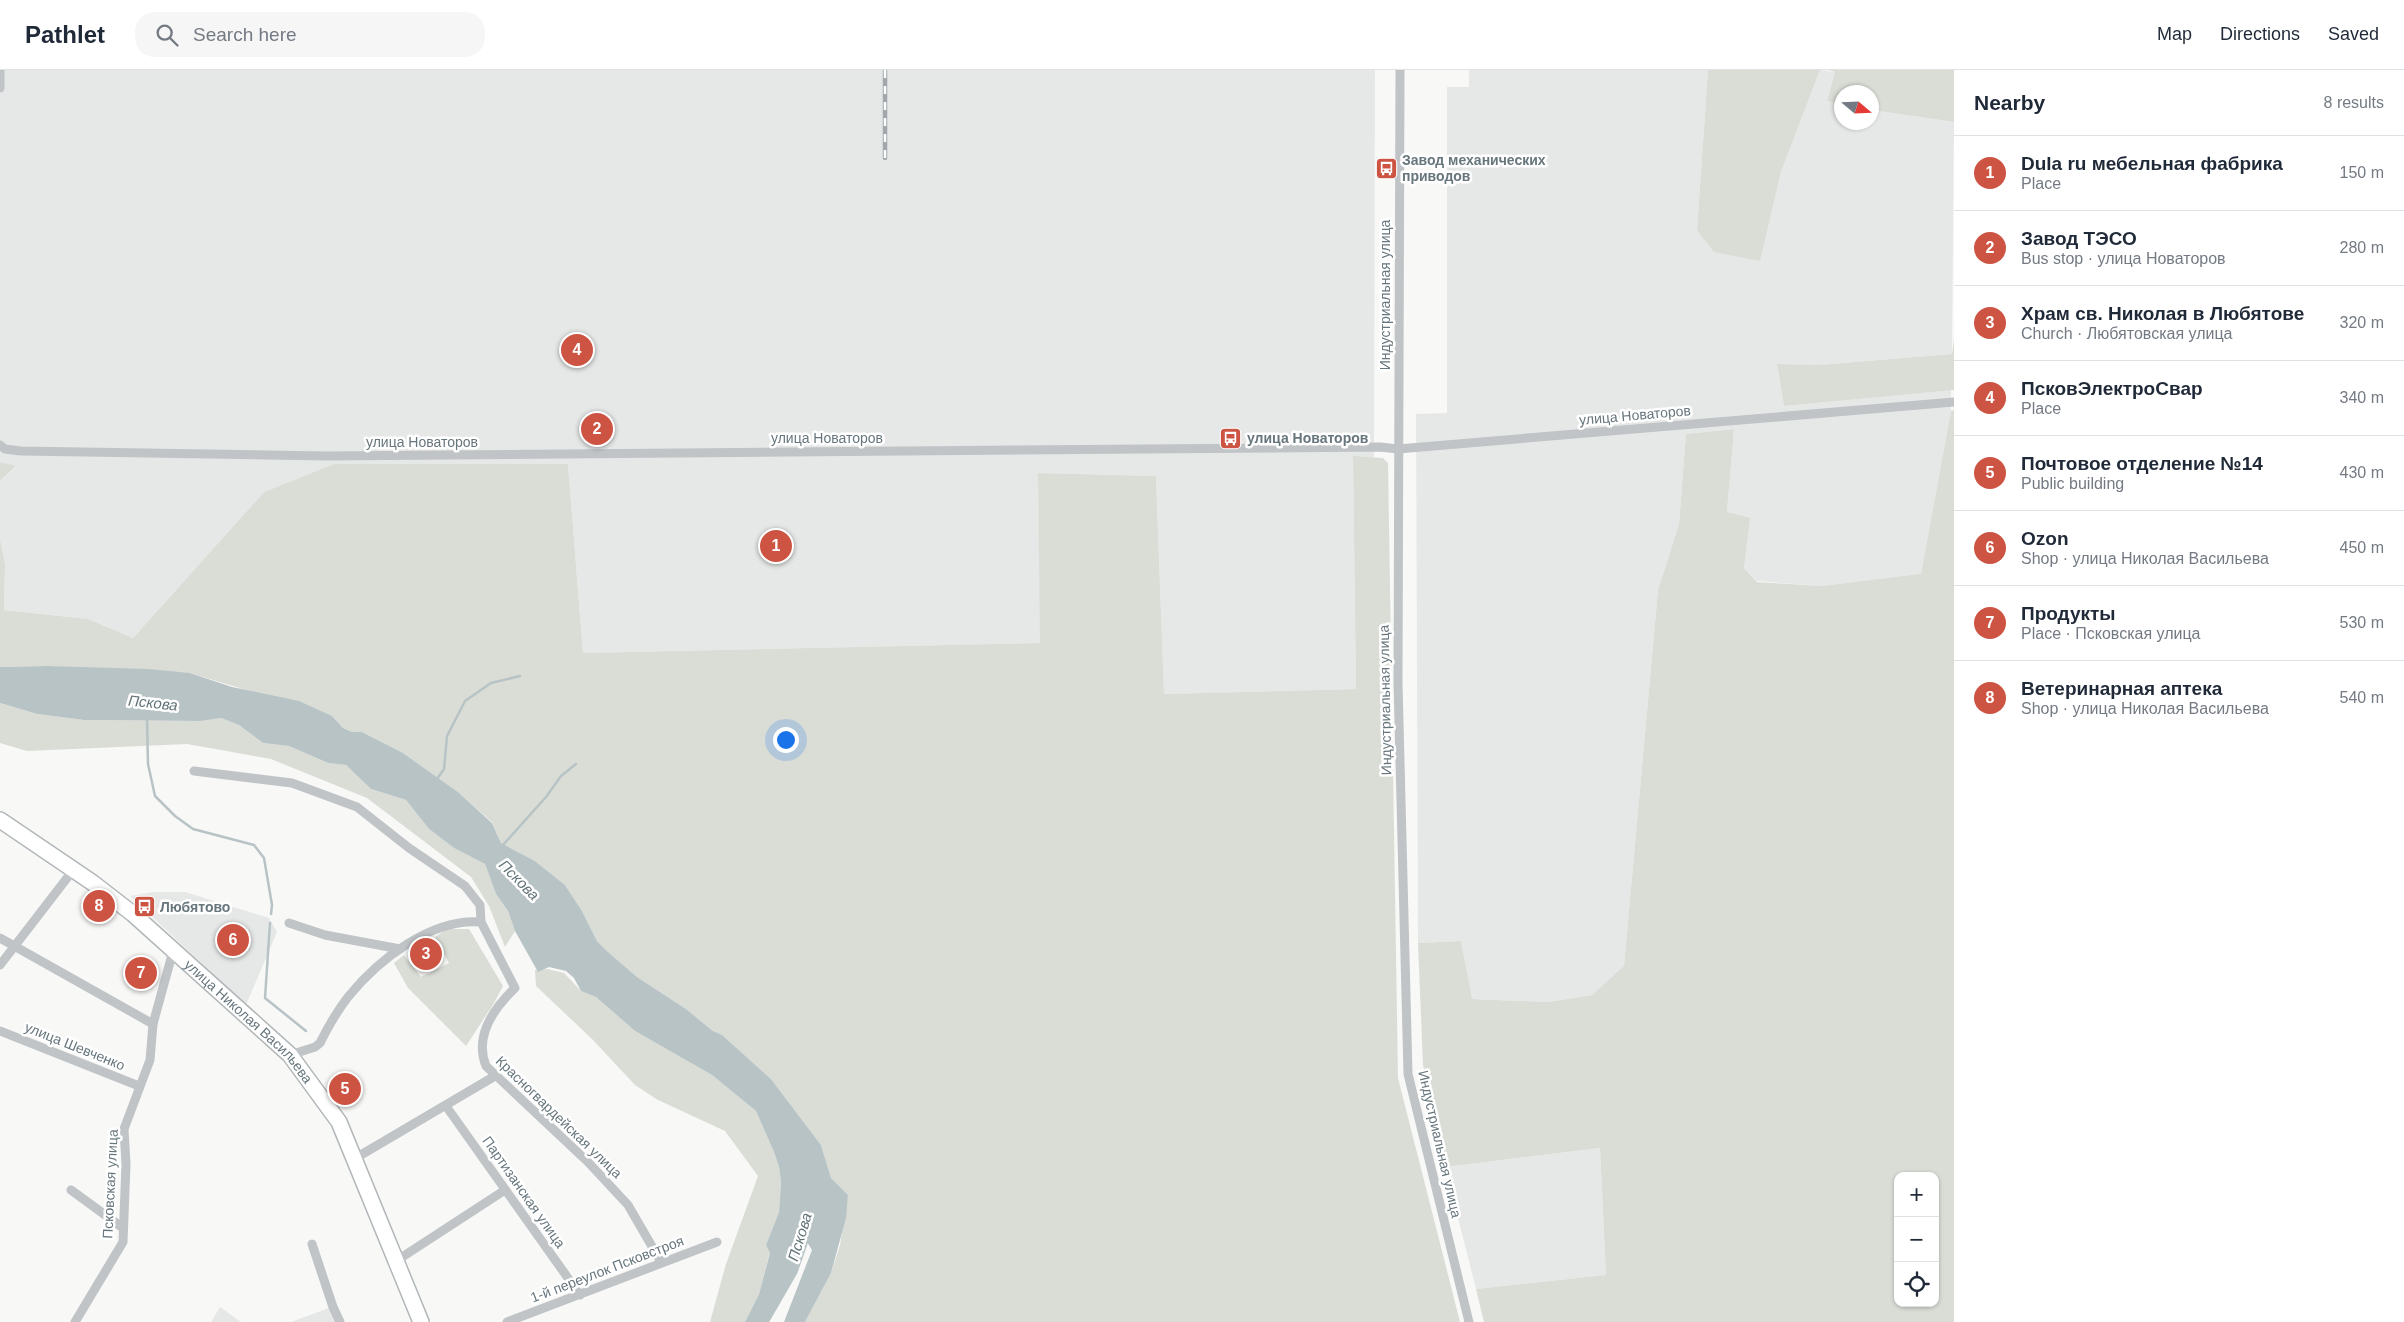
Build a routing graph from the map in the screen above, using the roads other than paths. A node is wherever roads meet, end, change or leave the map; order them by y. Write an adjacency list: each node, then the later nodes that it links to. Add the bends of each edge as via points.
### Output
1 (0, 70): 3 (street)
2 (1400, 70): 6 (street, Индустриальная улица)
3 (0, 88)
4 (1954, 402): 6 (street, улица Новаторов)
5 (0, 445): 6 (street, улица Новаторов, via 21,451 326,456)
6 (1398, 449): 36 (street, Индустриальная улица, via 1398,682 1408,1074)
7 (194, 771): 10 (street, via 292,783 357,807 465,886 480,905)
8 (0, 820): 9 (main road, улица Николая Васильева)
9 (74, 869): 13 (street); 15 (main road, улица Николая Васильева, via 133,914)
10 (481, 922): 14 (street, via 448,924); 20 (street, Красногвардейская улица, via 515,988 500,1002 482,1040 482,1058)
11 (289, 923): 14 (street, via 325,935)
12 (0, 938): 13 (street)
13 (14, 945): 16 (street); 17 (street)
14 (400, 949): 19 (street, via 349,996 320,1043)
15 (173, 951): 17 (street, Псковская улица); 19 (main road, улица Николая Васильева)
16 (0, 965)
17 (153, 1024): 21 (street, Псковская улица, via 150,1060)
18 (0, 1031): 21 (street, улица Шевченко)
19 (290, 1055): 23 (main road, улица Николая Васильева, via 339,1122)
20 (495, 1076): 22 (street); 30 (street, Красногвардейская улица, via 588,1162 628,1205)
21 (139, 1086): 26 (street, Псковская улица, via 124,1129)
22 (446, 1106): 23 (street); 25 (street, Партизанская улица)
23 (354, 1159): 29 (main road, улица Николая Васильева)
24 (70, 1190): 26 (street)
25 (505, 1190): 29 (street); 31 (street, Партизанская улица)
26 (124, 1228): 32 (street, Псковская улица, via 123,1242)
27 (717, 1242): 30 (street, 1-й переулок Псковстроя)
28 (312, 1244): 33 (street)
29 (396, 1261): 34 (main road, улица Николая Васильева)
30 (661, 1262): 31 (street, 1-й переулок Псковстроя)
31 (580, 1295): 35 (street, 1-й переулок Псковстроя)
32 (75, 1322)
33 (340, 1322)
34 (422, 1322)
35 (507, 1322)
36 (1470, 1322)

